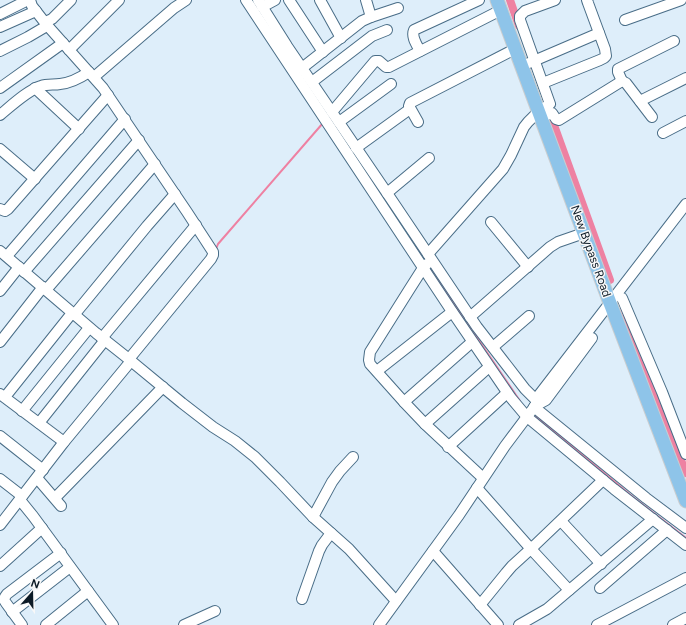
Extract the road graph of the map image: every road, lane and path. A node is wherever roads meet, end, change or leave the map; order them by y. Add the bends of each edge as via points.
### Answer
1 (29, 0) edge
2 (71, 0) edge
3 (119, 0) edge
4 (186, 0) edge
5 (246, 0) edge
6 (275, 0) edge
7 (289, 0) edge
8 (320, 0) edge
9 (366, 0) edge
10 (479, 0) edge
11 (555, 0) edge
12 (587, 0) edge
13 (681, 0) edge
14 (260, 4) edge
15 (499, 5) edge
16 (398, 8) dead end
17 (36, 11) junction
18 (0, 14) edge
19 (371, 17) junction
20 (625, 20) dead end
21 (45, 23) junction
22 (0, 27) edge
23 (387, 30) dead end
24 (599, 33) junction
25 (341, 38) junction
26 (674, 41) dead end
27 (66, 46) junction
28 (516, 48) junction
29 (0, 51) edge
30 (420, 51) junction
31 (323, 52) junction
32 (530, 63) junction
33 (302, 68) junction
34 (91, 75) junction
35 (686, 78) edge
36 (622, 81) junction
37 (312, 82) junction
38 (543, 83) junction
39 (391, 84) dead end
40 (0, 88) edge
41 (34, 88) junction
42 (108, 95) junction
43 (640, 101) junction
44 (410, 109) junction
45 (545, 111) junction
46 (332, 112) junction
47 (0, 115) edge
48 (652, 117) dead end
49 (125, 119) junction
50 (686, 121) edge
51 (338, 122) junction
52 (418, 122) dead end
53 (79, 129) junction
54 (663, 133) dead end
55 (139, 140) junction
56 (0, 148) edge
57 (356, 148) junction
58 (430, 158) dead end
59 (155, 164) junction
60 (35, 179) junction
61 (387, 193) junction
62 (175, 194) junction
63 (686, 204) edge
64 (0, 209) edge
65 (686, 216) edge
66 (491, 222) dead end
67 (196, 225) junction
68 (584, 233) junction
69 (3, 254) edge
70 (427, 262) junction
71 (528, 267) junction
72 (22, 269) junction
73 (45, 289) junction
74 (0, 291) edge
75 (615, 303) junction
76 (452, 312) junction
77 (73, 314) junction
78 (529, 316) dead end
79 (470, 317) junction
80 (89, 328) junction
81 (103, 339) junction
82 (0, 342) edge
83 (472, 342) junction
84 (493, 347) junction
85 (130, 360) junction
86 (489, 367) junction
87 (377, 371) junction
88 (163, 387) junction
89 (507, 393) junction
90 (2, 395) edge
91 (404, 402) junction
92 (535, 405) junction
93 (22, 410) junction
94 (527, 417) junction
95 (39, 423) junction
96 (425, 424) junction
97 (682, 432) edge
98 (0, 436) edge
99 (64, 442) junction
100 (448, 446) junction
101 (686, 454) edge
102 (353, 457) dead end
103 (40, 474) junction
104 (483, 478) junction
105 (0, 479) edge
106 (603, 480) junction
107 (477, 488) junction
108 (21, 498) junction
109 (54, 498) junction
110 (686, 501) edge
111 (62, 506) dead end
112 (313, 518) junction
113 (653, 519) junction
114 (561, 521) junction
115 (0, 524) edge
116 (42, 528) junction
117 (686, 528) edge
118 (667, 530) junction
119 (331, 533) junction
120 (686, 545) edge
121 (531, 549) junction
122 (433, 551) junction
123 (61, 554) junction
124 (601, 564) junction
125 (0, 566) edge
126 (70, 567) junction
127 (686, 578) edge
128 (600, 588) dead end
129 (569, 590) junction
130 (88, 592) junction
131 (302, 599) dead end
132 (396, 601) junction
133 (480, 605) junction
134 (6, 607) edge
135 (214, 611) dead end
136 (686, 618) edge
137 (22, 625) edge
138 (46, 625) edge
139 (113, 625) edge
140 (184, 625) edge
141 (379, 625) edge
142 (498, 625) edge
143 (519, 625) edge
144 (596, 625) edge
145 (673, 625) edge

1 - 17 street
1 - 18 street
2 - 21 street
3 - 27 street
4 - 34 street
5 - 70 street
6 - 14 street
7 - 31 street
8 - 25 street
9 - 19 street
10 - 30 street via 414,30 413,36
11 - 32 street via 524,11 520,16
12 - 24 street
13 - 20 street
14 - 33 street
15 - 28 main road, New Bypass Road
15 - 30 street
16 - 19 street
17 - 21 street
17 - 22 street
19 - 25 street
21 - 27 street
21 - 29 street via 45,27
23 - 37 street via 372,36
24 - 32 street
24 - 38 street via 606,53 604,58
25 - 31 street
26 - 36 street via 618,69
27 - 34 street
27 - 40 street
28 - 32 main road, New Bypass Road
28 - 44 street via 410,103
30 - 46 street via 389,67 375,61
31 - 33 street
32 - 38 street
32 - 45 main road, New Bypass Road
33 - 37 street
34 - 41 street via 61,84 45,84
34 - 42 street
35 - 43 street
36 - 43 street
36 - 45 street via 559,120
37 - 46 street
38 - 45 street via 550,103
39 - 51 street
41 - 47 street
41 - 53 street
42 - 49 street
42 - 53 street
43 - 48 street
44 - 52 street
44 - 57 street
45 - 68 main road, New Bypass Road
45 - 70 street via 531,118 502,169
46 - 51 street
49 - 55 street
49 - 69 street
50 - 54 street
51 - 57 street
53 - 60 street
55 - 59 street
55 - 72 street
56 - 60 street
57 - 61 street
58 - 61 street
59 - 62 street
59 - 73 street
60 - 64 street via 8,209
61 - 70 street
62 - 67 street
62 - 77 street
63 - 75 street
65 - 75 street
66 - 71 street
67 - 81 street
67 - 85 street via 213,257
68 - 71 street via 558,242
68 - 75 main road, New Bypass Road
69 - 72 street
70 - 76 street
70 - 79 street
70 - 87 street via 370,352 370,364
71 - 79 street
72 - 73 street
72 - 74 street
73 - 77 street
73 - 82 street
75 - 92 street via 559,368 539,395
75 - 97 street
75 - 110 main road, New Bypass Road
76 - 83 street
76 - 87 street
77 - 80 street
77 - 90 street
78 - 84 street
79 - 84 street
80 - 81 street
80 - 93 street
81 - 85 street
81 - 95 street
83 - 86 street
83 - 91 street
84 - 92 street
85 - 88 street
85 - 99 street
86 - 89 street
86 - 96 street
87 - 91 street
88 - 109 street
88 - 112 street via 255,457
89 - 94 street
89 - 100 street
90 - 93 street
91 - 96 street
92 - 94 street
92 - 117 street
93 - 95 street
94 - 104 street
94 - 106 street
95 - 99 street
96 - 100 street
97 - 101 street
98 - 103 street
99 - 103 street
100 - 104 street
102 - 112 street via 332,482
103 - 108 street
103 - 109 street
104 - 107 street
105 - 108 street
106 - 113 street
106 - 114 street
107 - 121 street
107 - 122 street
108 - 115 street
108 - 116 street
109 - 111 street
112 - 119 street
113 - 118 street
113 - 124 street
114 - 121 street
114 - 124 street
116 - 123 street
116 - 125 street
118 - 120 street
118 - 128 street
119 - 131 street via 322,545
119 - 132 street
121 - 129 street
121 - 133 street via 506,573
122 - 132 street
122 - 133 street
123 - 126 street
123 - 134 street via 7,594 4,598
124 - 129 street
126 - 130 street
126 - 134 street
127 - 144 street
129 - 143 street via 547,609
130 - 138 street
130 - 139 street
132 - 141 street
133 - 142 street
134 - 137 street
135 - 140 street
136 - 145 street

